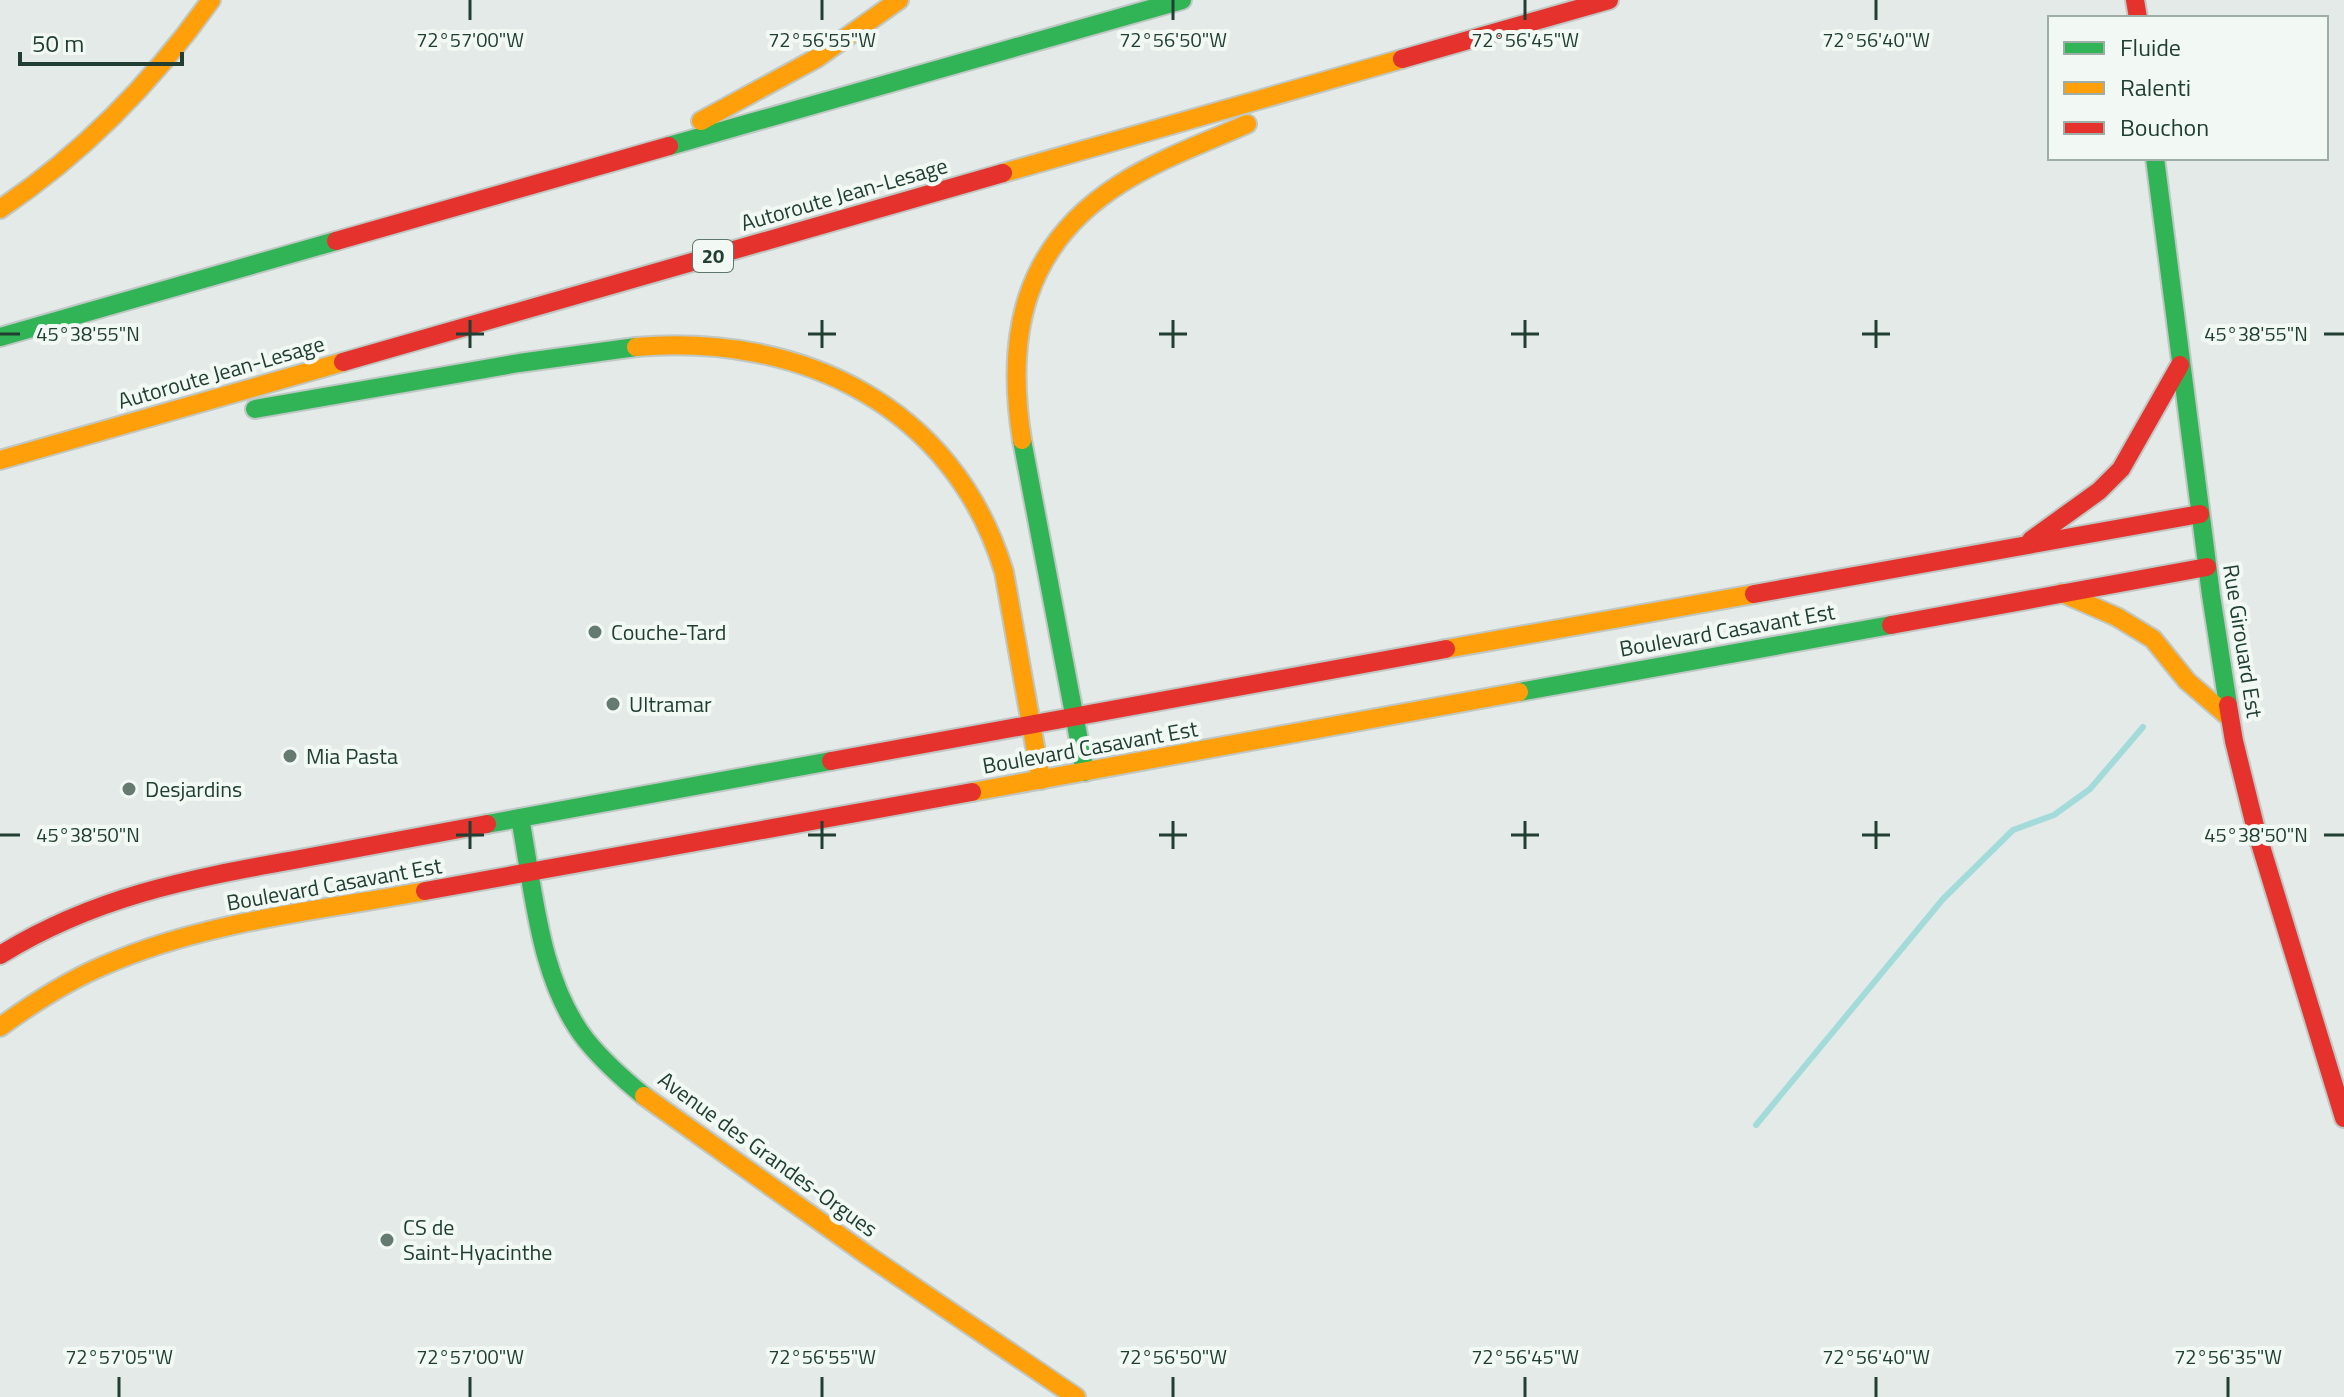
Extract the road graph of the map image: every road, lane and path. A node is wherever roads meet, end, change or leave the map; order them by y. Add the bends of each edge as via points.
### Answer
1 (211, 0) edge
2 (899, 0) edge
3 (1182, 0) edge
4 (1609, 0) edge
5 (1368, 70) junction
6 (635, 156) junction
7 (2155, 160) edge
8 (0, 209) edge
9 (0, 337) edge
10 (2180, 365) junction
11 (58, 443) junction
12 (0, 460) edge
13 (2200, 514) junction
14 (2026, 544) junction
15 (2207, 567) junction
16 (2062, 593) junction
17 (1074, 716) junction
18 (2230, 718) junction
19 (1031, 725) junction
20 (1085, 772) junction
21 (1041, 780) junction
22 (520, 818) junction
23 (531, 873) junction
24 (0, 955) edge
25 (0, 1027) edge
26 (2344, 1118) edge
27 (1076, 1397) edge

1 - 8 main road via 115,119 63,166
2 - 6 main road via 817,58
3 - 6 main road
4 - 5 main road, Autoroute Jean-Lesage / 20
5 - 11 main road, Autoroute Jean-Lesage / 20
5 - 17 main road via 1116,186 1067,228 1030,286 1017,338 1016,394
6 - 9 main road
7 - 10 main road, Rue Girouard Est
10 - 13 main road, Rue Girouard Est
10 - 14 main road via 2116,475
11 - 12 main road, Autoroute Jean-Lesage / 20
11 - 19 main road via 654,344 767,352 852,383 898,414 940,453 975,501 1001,562
13 - 14 main road, Boulevard Casavant Est
13 - 15 main road, Rue Girouard Est
14 - 17 main road, Boulevard Casavant Est
15 - 16 main road, Boulevard Casavant Est
15 - 18 main road, Rue Girouard Est
16 - 18 main road via 2144,632 2187,681
16 - 20 main road, Boulevard Casavant Est
17 - 19 main road, Boulevard Casavant Est
17 - 20 main road
18 - 26 main road, Rue Girouard Est via 2256,830
19 - 21 main road
19 - 22 main road, Boulevard Casavant Est
20 - 21 main road, Boulevard Casavant Est
21 - 23 main road, Boulevard Casavant Est
22 - 23 main road, Avenue des Grandes-Orgues
22 - 24 main road, Boulevard Casavant Est via 141,890 60,920
23 - 25 main road, Boulevard Casavant Est via 172,939 62,983
23 - 27 main road, Avenue des Grandes-Orgues via 558,990 584,1038 608,1063 669,1114 868,1257

